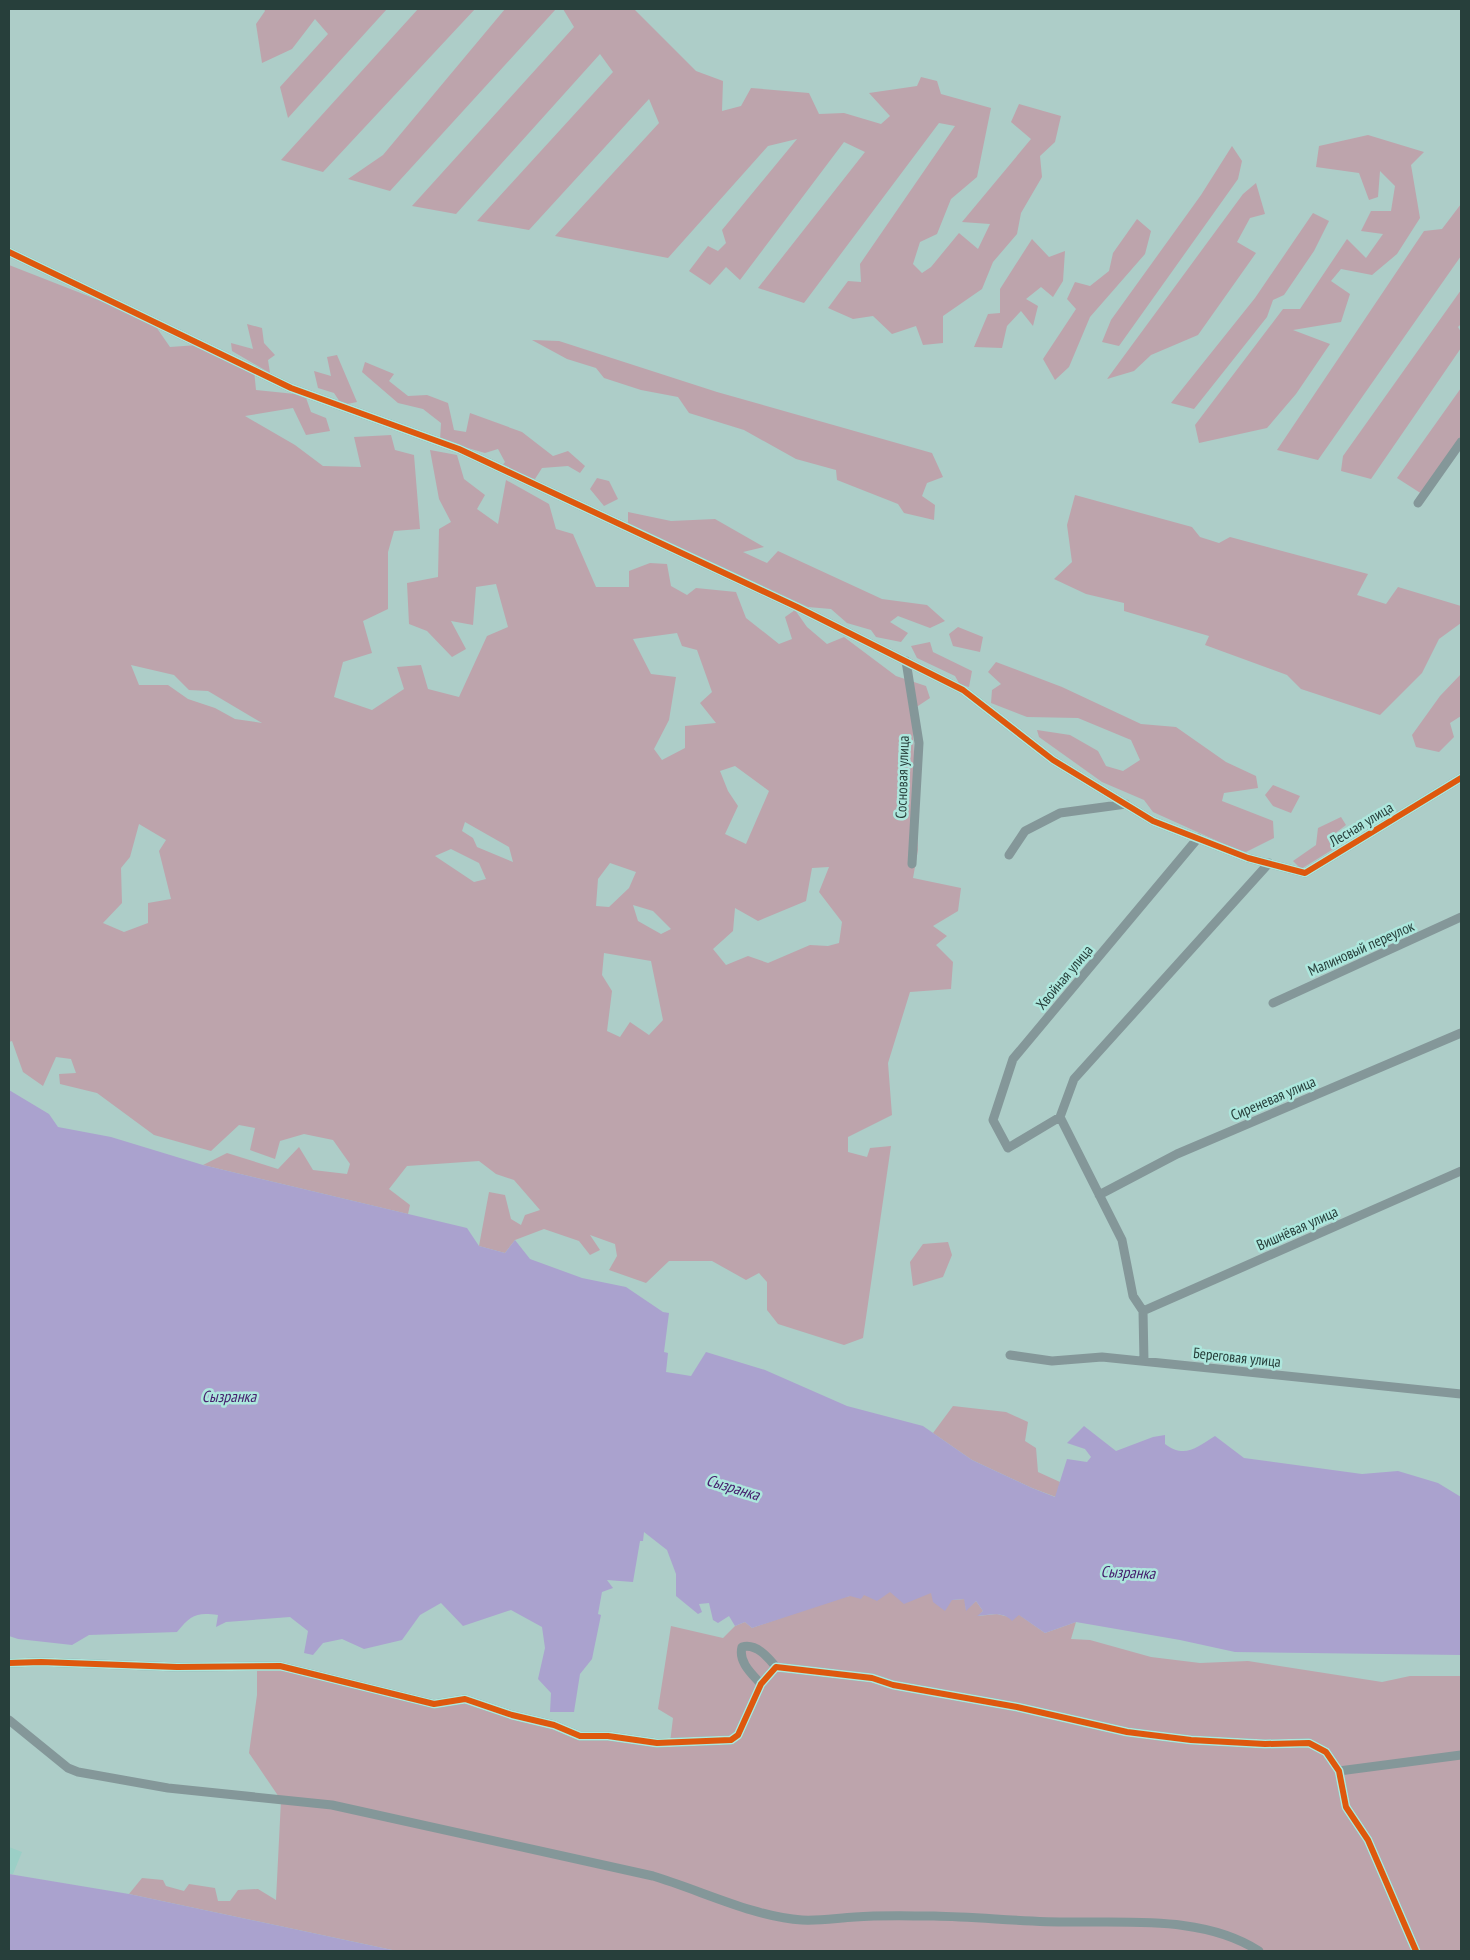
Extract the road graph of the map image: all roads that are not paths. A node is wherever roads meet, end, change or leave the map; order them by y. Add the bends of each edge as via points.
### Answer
1 (9, 252) edge
2 (1461, 442) edge
3 (1418, 503) dead end
4 (906, 661) junction
5 (1461, 778) edge
6 (1126, 804) junction
7 (1198, 838) junction
8 (1009, 855) dead end
9 (912, 864) dead end
10 (1269, 864) junction
11 (1461, 918) edge
12 (1273, 1003) dead end
13 (1461, 1034) edge
14 (1060, 1117) junction
15 (1461, 1170) edge
16 (1099, 1195) junction
17 (1143, 1311) junction
18 (1010, 1355) dead end
19 (1144, 1361) junction
20 (1461, 1394) edge
21 (9, 1664) edge
22 (776, 1667) junction
23 (761, 1684) junction
24 (9, 1720) edge
25 (1461, 1755) edge
26 (1339, 1771) junction
27 (1259, 1951) edge
28 (1416, 1951) edge

1 - 4 street, Лесная улица via 291,388 458,449
2 - 3 street
4 - 6 street, Лесная улица via 963,690 1052,760
4 - 9 street, Сосновая улица via 919,743
5 - 10 street, Лесная улица via 1305,873
6 - 7 street, Лесная улица via 1153,821
6 - 8 street via 1060,813 1025,831
7 - 10 street, Лесная улица
7 - 14 street, Хвойная улица via 1013,1059 993,1120 1008,1148
10 - 14 street via 1074,1079
11 - 12 street, Малиновый переулок
13 - 16 street, Сиреневая улица via 1177,1154
14 - 16 street
15 - 17 street, Вишнёвая улица
16 - 17 street via 1122,1240 1133,1296
17 - 19 street
18 - 19 street, Береговая улица via 1052,1361 1102,1357
19 - 20 street, Береговая улица
21 - 23 street via 280,1666 434,1704 465,1699 554,1725 580,1736 608,1736 657,1743 731,1740 738,1735
22 - 23 street
22 - 23 street via 756,1648 742,1647 744,1664
22 - 26 street via 872,1678 1127,1732 1191,1740 1309,1743 1326,1752
24 - 27 street via 68,1768 78,1772 168,1788 332,1805 654,1876 783,1918 935,1916 1177,1926 1222,1934
25 - 26 street
26 - 28 street via 1346,1807 1368,1840

